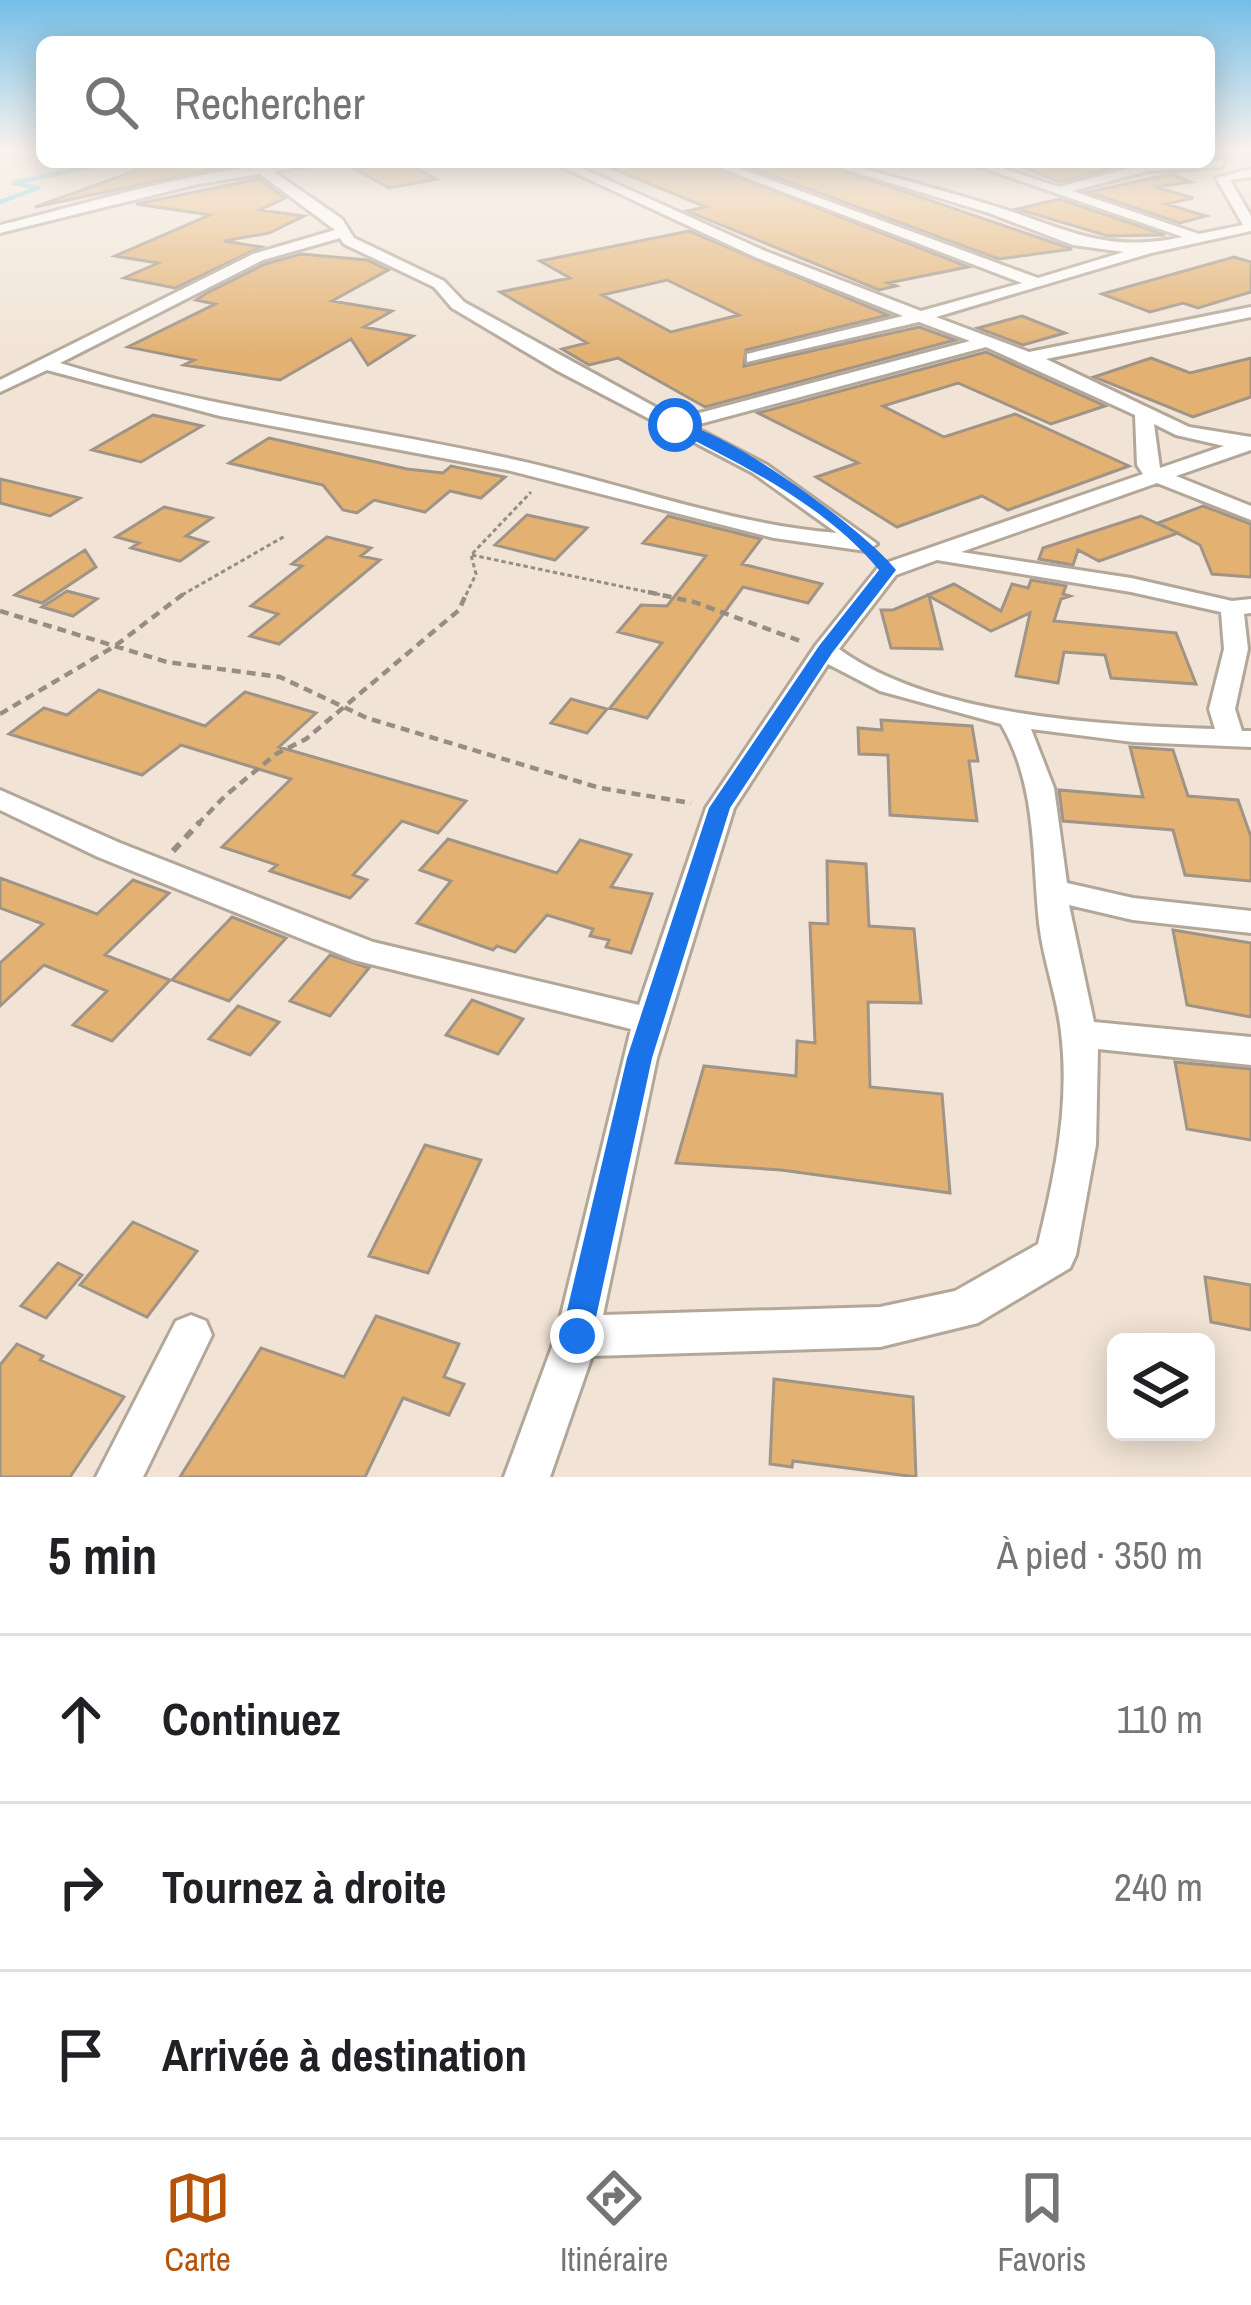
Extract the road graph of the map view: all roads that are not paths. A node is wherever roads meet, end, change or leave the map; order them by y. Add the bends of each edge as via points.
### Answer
1 (48, 218) edge
2 (326, 218) edge
3 (688, 218) edge
4 (859, 218) edge
5 (1015, 218) edge
6 (1140, 218) edge
7 (1151, 222) junction
8 (1251, 227) edge
9 (0, 230) edge
10 (345, 232) junction
11 (1197, 237) junction
12 (1148, 249) junction
13 (988, 267) junction
14 (1036, 284) junction
15 (974, 303) junction
16 (1251, 312) edge
17 (911, 314) junction
18 (989, 342) junction
19 (1031, 357) junction
20 (753, 358) dead end
21 (51, 366) junction
22 (0, 387) edge
23 (1144, 412) junction
24 (675, 425) junction
25 (1248, 444) edge
26 (1154, 474) junction
27 (1251, 514) edge
28 (864, 542) junction
29 (941, 555) junction
30 (888, 570) junction
31 (1241, 607) edge
32 (825, 650) junction
33 (1011, 719) junction
34 (1241, 738) edge
35 (0, 800) edge
36 (1053, 891) junction
37 (1251, 922) edge
38 (653, 1021) junction
39 (1079, 1034) junction
40 (1251, 1051) edge
41 (191, 1336) dead end
42 (577, 1336) junction
43 (118, 1477) edge
44 (527, 1477) edge

1 - 9 street
2 - 10 street
3 - 17 street
4 - 13 street
5 - 12 street via 1078,242
6 - 7 street
7 - 11 street
7 - 12 street via 1156,241
8 - 11 street
10 - 21 street via 258,257
10 - 24 street via 562,366
11 - 12 street
12 - 14 street
13 - 14 street
13 - 15 street via 994,279
14 - 15 street
15 - 17 street
16 - 19 street
17 - 18 street
17 - 20 street
18 - 19 street
18 - 24 street
19 - 23 street
21 - 22 street
21 - 28 street via 754,525
23 - 25 street via 1183,431
23 - 26 street
24 - 28 street via 760,469
25 - 26 street
26 - 27 street
26 - 29 street
28 - 30 street
29 - 30 street
29 - 31 street
30 - 32 street
31 - 34 street via 1222,709
32 - 33 street via 842,665 910,691
32 - 38 street via 720,808
33 - 34 street
33 - 36 street via 1029,744 1039,782
35 - 38 street via 366,952
36 - 37 street
36 - 39 street
38 - 42 street
39 - 40 street
39 - 42 street via 1076,1169 1056,1255 1000,1292 880,1327
41 - 43 street
42 - 44 street

